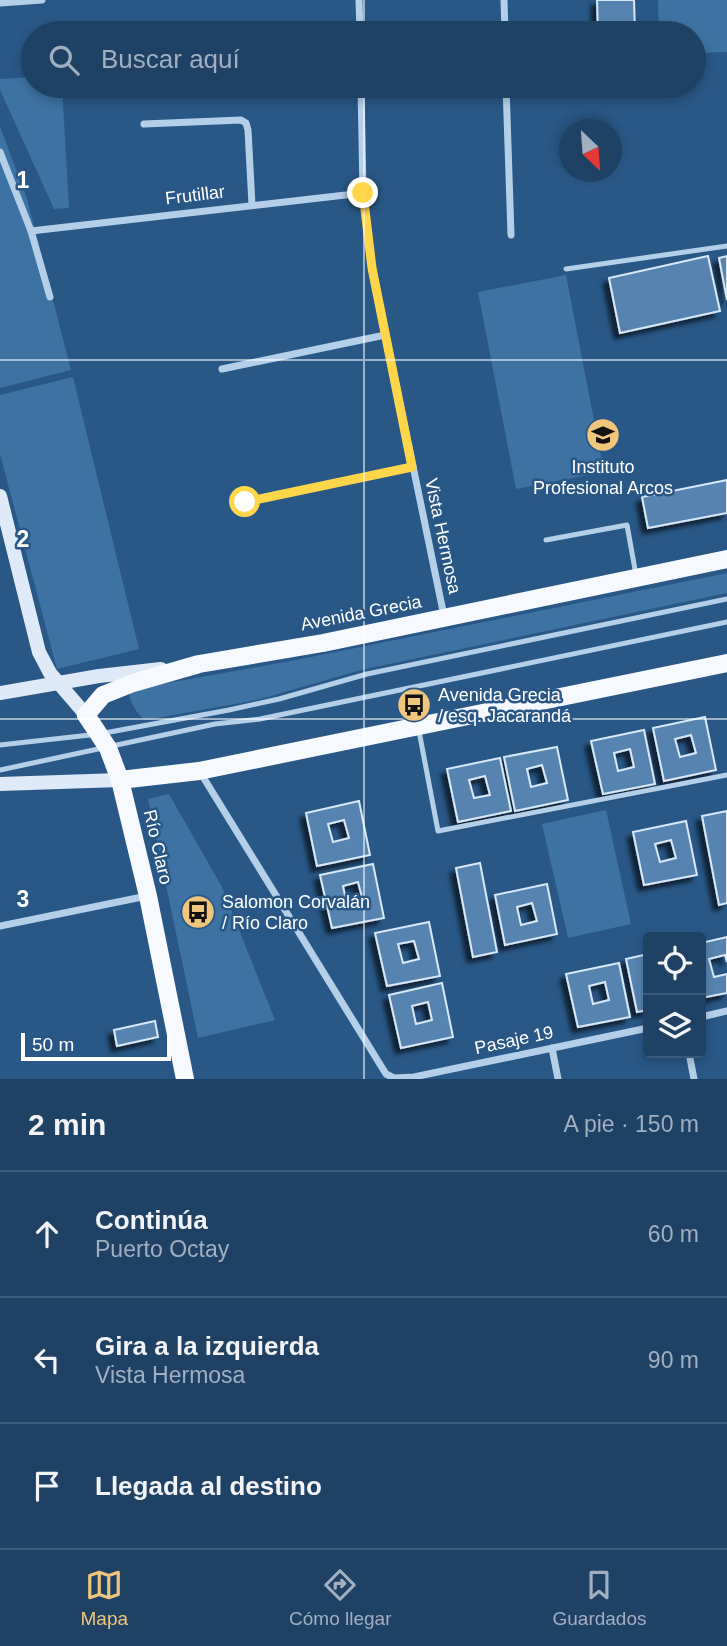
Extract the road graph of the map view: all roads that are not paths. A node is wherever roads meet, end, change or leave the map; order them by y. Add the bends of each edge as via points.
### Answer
1 (42, 0) edge
2 (359, 0) edge
3 (503, 0) edge
4 (0, 3) edge
5 (360, 21) edge
6 (504, 21) edge
7 (361, 98) edge
8 (506, 98) edge
9 (144, 124) dead end
10 (0, 152) edge
11 (363, 193) junction
12 (252, 205) junction
13 (32, 231) junction
14 (511, 235) dead end
15 (727, 246) edge
16 (566, 270) dead end
17 (50, 297) dead end
18 (385, 335) junction
19 (222, 369) dead end
20 (412, 467) junction
21 (0, 496) edge
22 (245, 502) dead end
23 (546, 540) dead end
24 (727, 559) edge
25 (637, 578) junction
26 (727, 598) edge
27 (444, 619) junction
28 (727, 622) edge
29 (727, 663) edge
30 (199, 664) junction
31 (58, 683) junction
32 (0, 693) edge
33 (86, 715) junction
34 (418, 726) junction
35 (104, 741) junction
36 (0, 745) edge
37 (0, 770) edge
38 (199, 771) junction
39 (727, 775) edge
40 (120, 780) junction
41 (0, 784) edge
42 (148, 896) junction
43 (0, 926) edge
44 (727, 1012) edge
45 (706, 1016) edge
46 (643, 1029) edge
47 (552, 1048) junction
48 (690, 1058) edge
49 (414, 1078) edge
50 (185, 1079) edge
51 (558, 1079) edge
52 (694, 1079) edge

1 - 4 street
2 - 5 street
3 - 6 street
7 - 11 street, Vista Hermosa
8 - 14 street
9 - 12 street via 246,123
10 - 13 street
11 - 12 street, Frutillar
11 - 18 street, Vista Hermosa
12 - 13 street, Frutillar
13 - 17 street
15 - 16 lane
18 - 19 street
18 - 20 street, Vista Hermosa
20 - 22 street
20 - 27 street, Vista Hermosa
21 - 31 main road, Río Claro via 39,652
23 - 25 lane via 627,525
24 - 25 main road, Avenida Grecia
25 - 27 main road, Avenida Grecia
26 - 35 lane via 367,674
27 - 30 main road, Avenida Grecia
28 - 35 lane via 274,716
29 - 34 main road
30 - 31 main road, Avenida Grecia
30 - 33 main road via 103,695
31 - 32 main road, Avenida Grecia
31 - 33 main road, Río Claro
33 - 35 main road, Río Claro
34 - 38 main road
34 - 39 lane via 438,831
35 - 36 lane
35 - 37 lane
35 - 40 main road, Río Claro
38 - 40 main road
38 - 49 street, Pasaje 19 via 386,1074
40 - 41 main road
40 - 42 main road, Río Claro
42 - 43 street
42 - 50 main road, Río Claro
44 - 45 street
46 - 47 street, Pasaje 19
47 - 49 street, Pasaje 19
47 - 51 street
48 - 52 street

